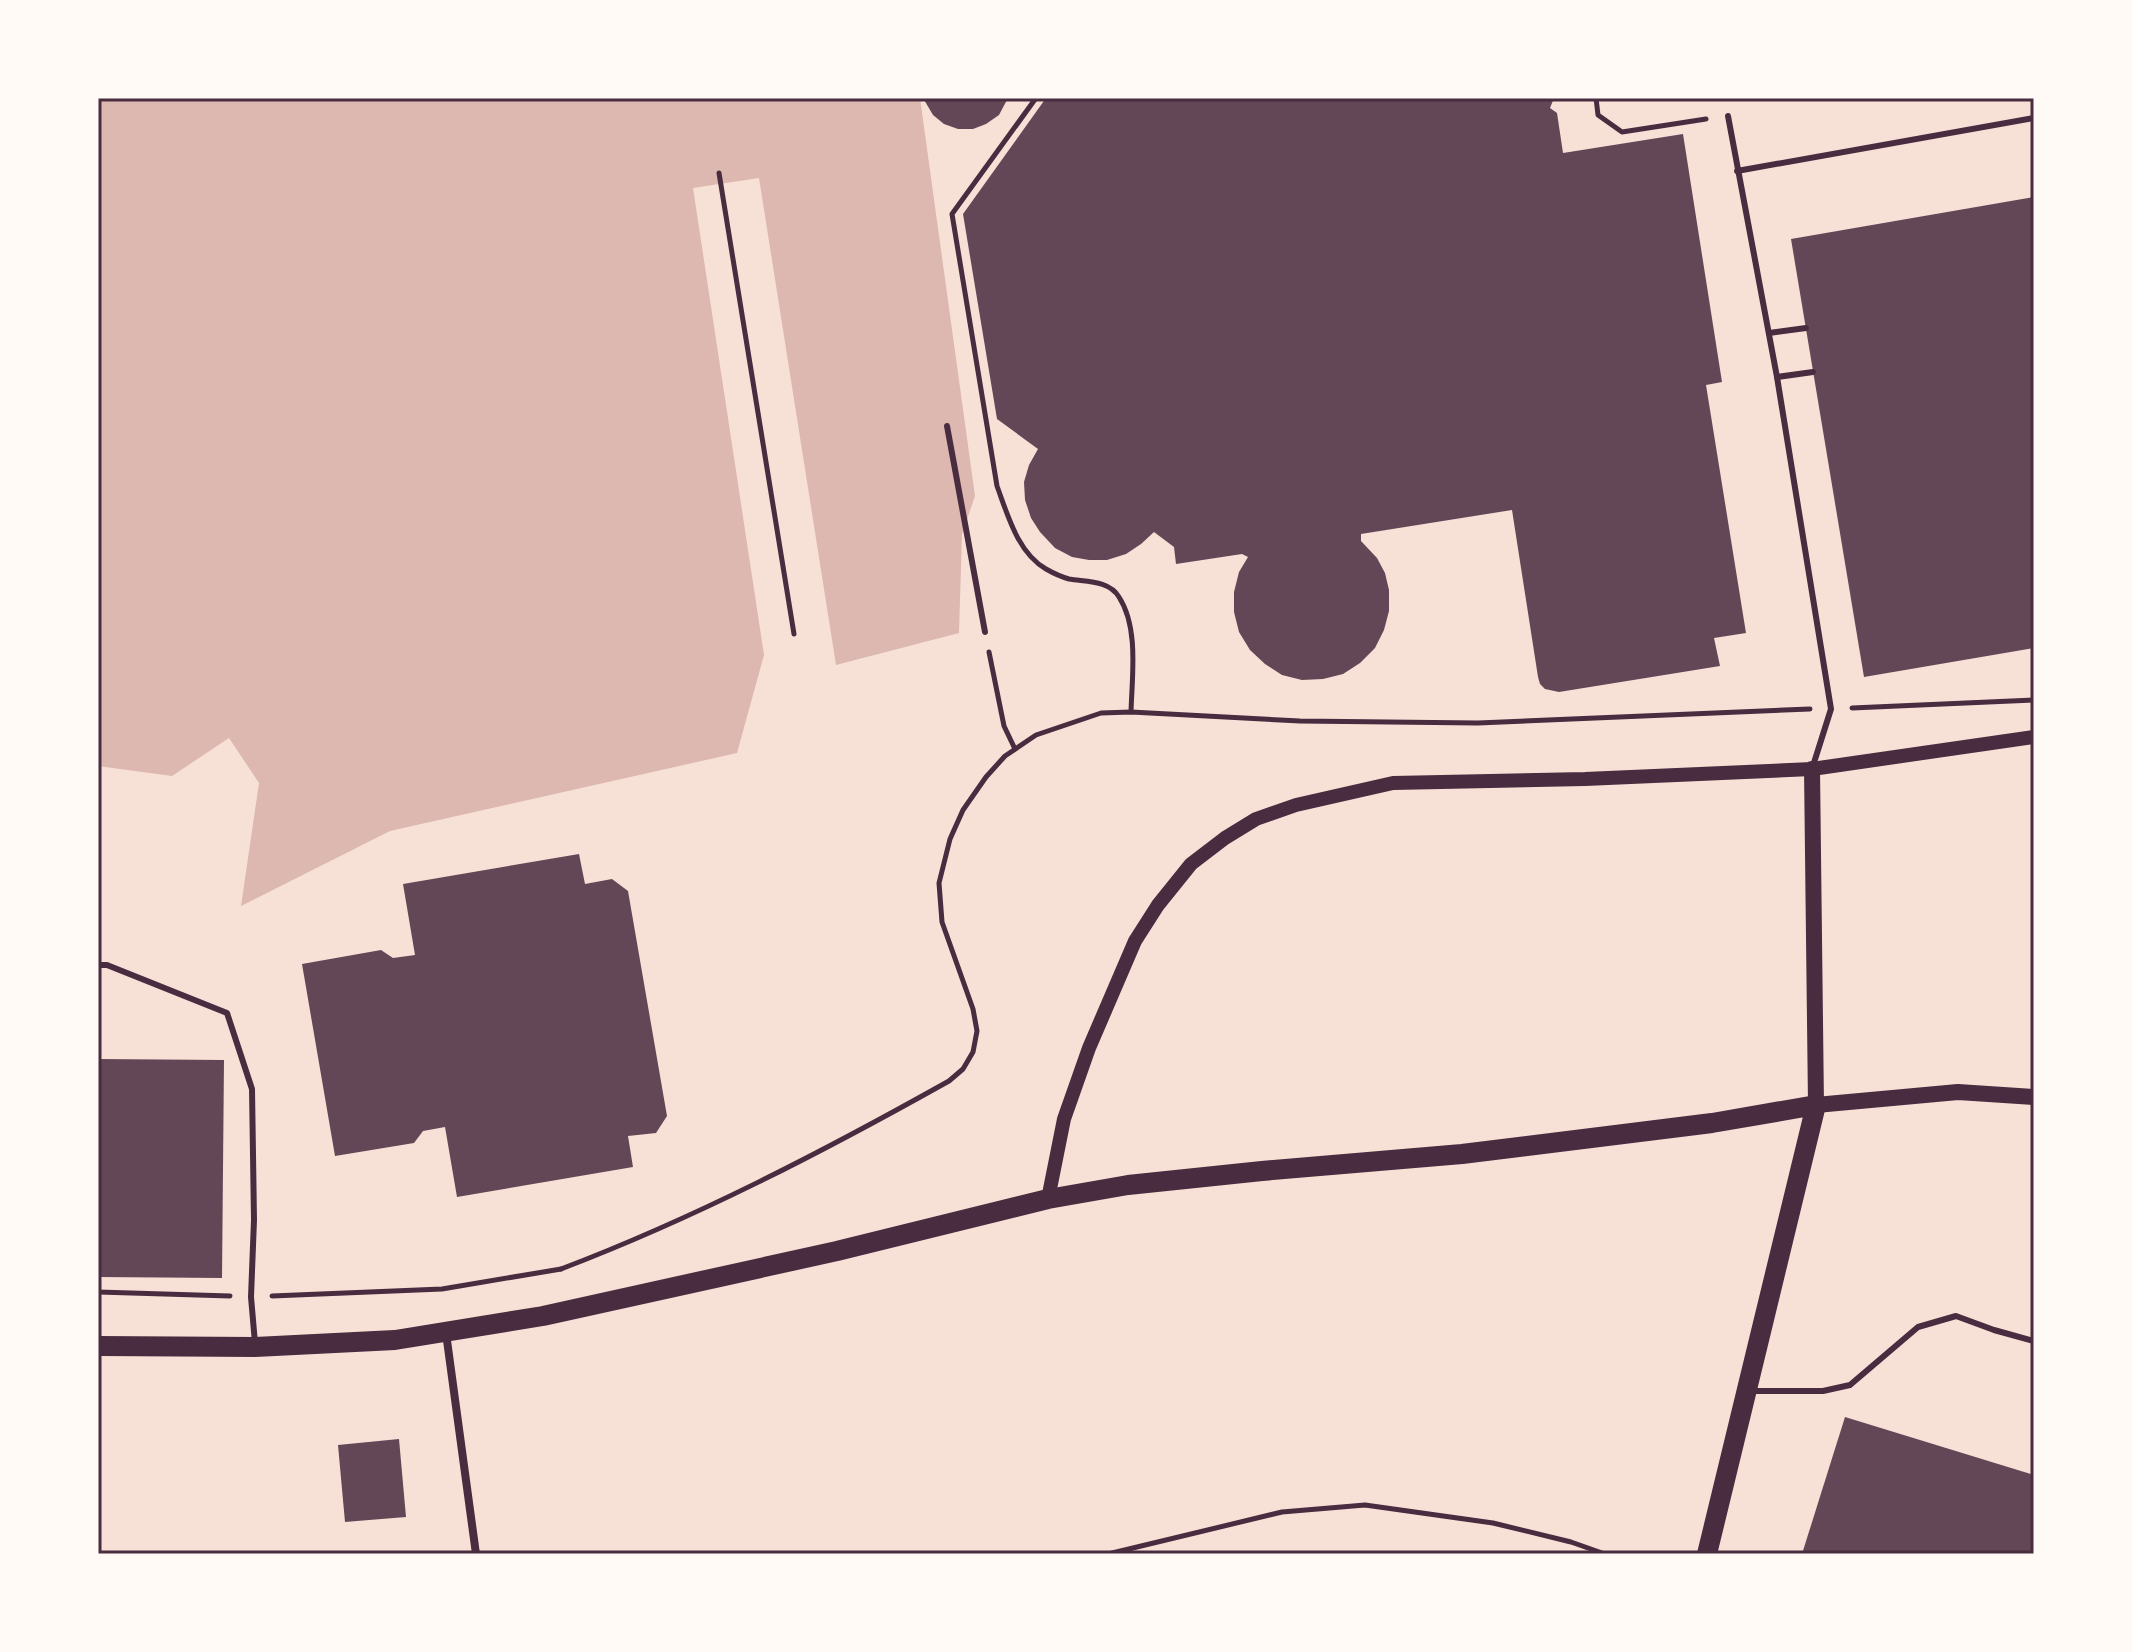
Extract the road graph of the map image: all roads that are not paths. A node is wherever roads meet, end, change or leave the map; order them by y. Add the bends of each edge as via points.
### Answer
1 (1728, 116) road end
2 (2034, 118) edge
3 (1737, 171) junction
4 (1806, 328) dead end
5 (1769, 333) junction
6 (1813, 372) dead end
7 (1777, 377) junction
8 (947, 426) dead end
9 (985, 632) road end
10 (2034, 737) edge
11 (1812, 769) junction
12 (98, 965) edge
13 (2034, 1097) edge
14 (1816, 1105) junction
15 (1048, 1199) junction
16 (446, 1332) junction
17 (2034, 1341) edge
18 (98, 1346) edge
19 (255, 1347) junction
20 (1746, 1391) junction
21 (476, 1554) edge
22 (1707, 1554) edge

1 - 3 lane
2 - 3 lane
3 - 5 lane
4 - 5 lane
5 - 7 lane
6 - 7 lane
7 - 11 lane via 1831,709
8 - 9 lane
10 - 11 street
11 - 14 main road
11 - 15 street via 1393,783 1256,819 1191,864 1135,941 1064,1119
12 - 19 lane via 227,1013 252,1089
13 - 14 main road via 1958,1092
14 - 15 main road via 1462,1154 1128,1185
14 - 20 main road
15 - 16 main road via 543,1316
16 - 19 main road
16 - 21 street
17 - 20 lane via 1956,1316 1918,1327 1850,1385 1823,1391
18 - 19 main road
20 - 22 main road

